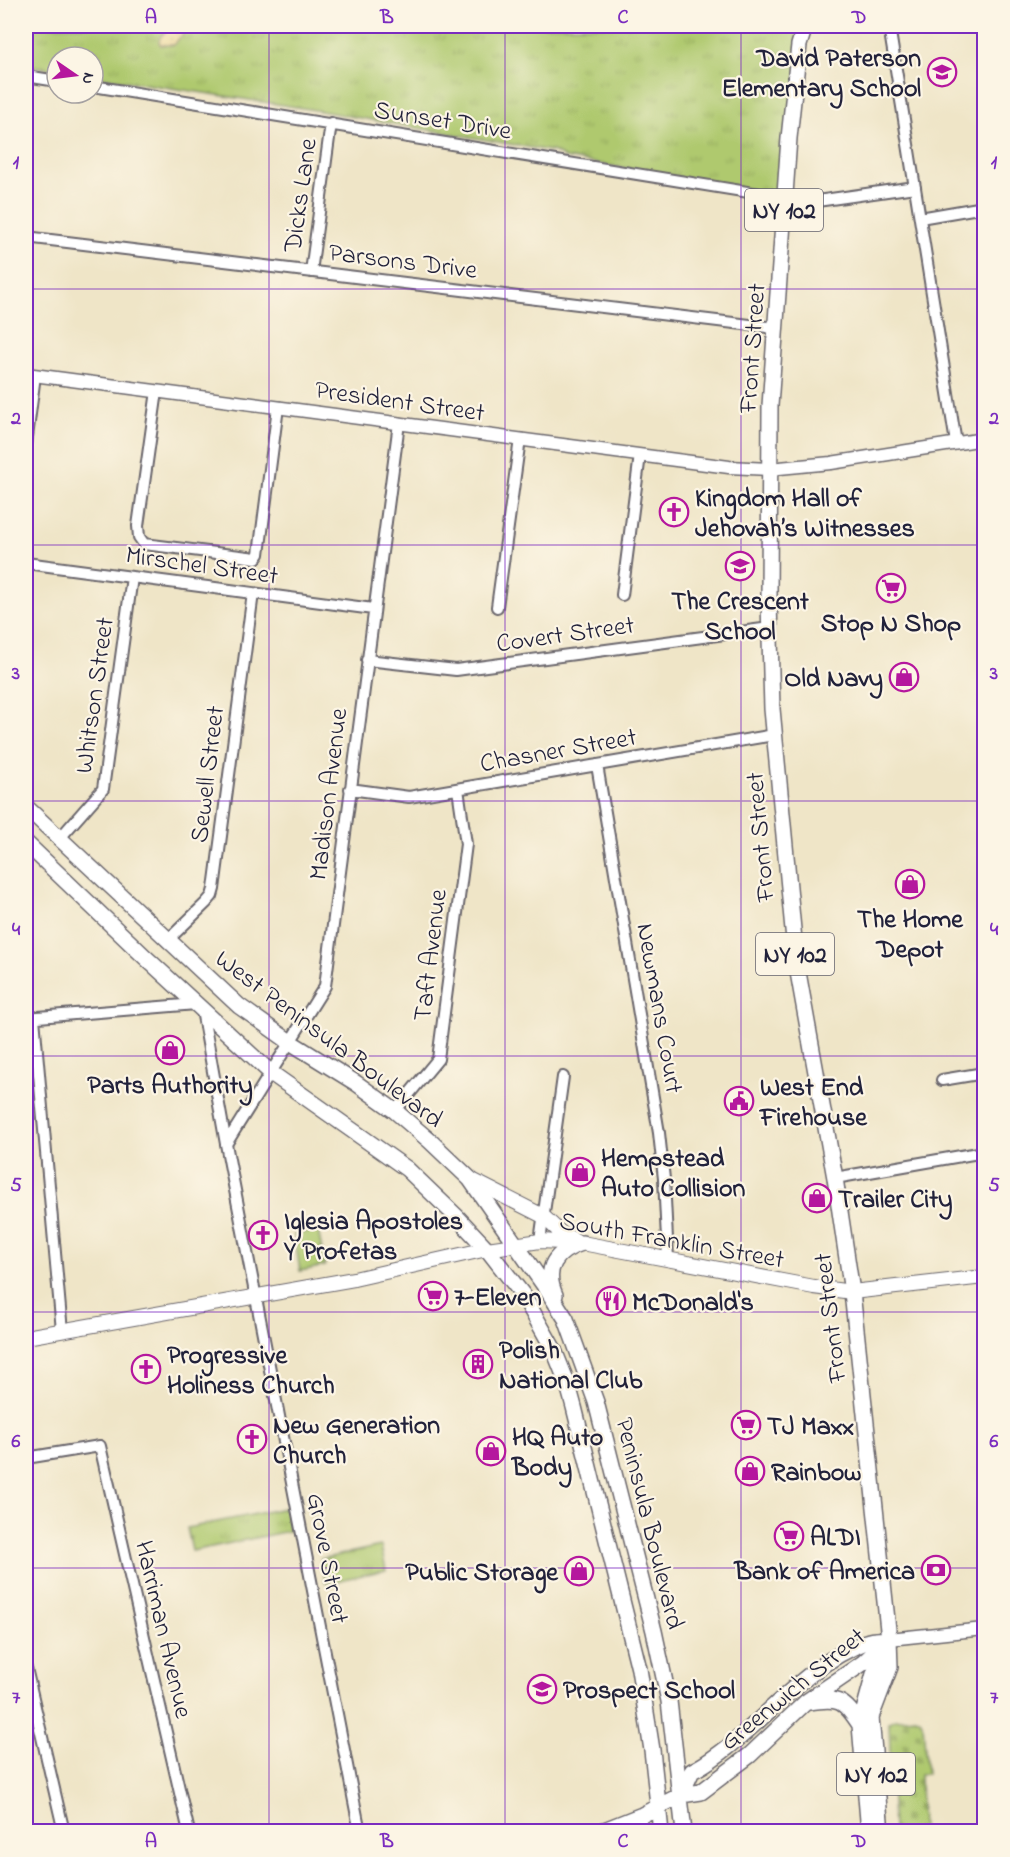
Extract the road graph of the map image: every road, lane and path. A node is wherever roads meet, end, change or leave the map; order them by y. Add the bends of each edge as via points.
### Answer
1 (805, 26) edge
2 (889, 26) edge
3 (26, 76) edge
4 (45, 79) edge
5 (105, 88) edge
6 (331, 123) junction
7 (915, 187) junction
8 (785, 198) junction
9 (984, 207) edge
10 (920, 218) junction
11 (26, 237) edge
12 (311, 272) junction
13 (775, 328) junction
14 (30, 374) edge
15 (157, 391) junction
16 (278, 407) junction
17 (399, 423) junction
18 (520, 439) junction
19 (984, 439) edge
20 (956, 443) junction
21 (26, 445) edge
22 (640, 454) junction
23 (769, 469) junction
24 (26, 563) edge
25 (132, 578) junction
26 (253, 593) junction
27 (622, 595) dead end
28 (497, 607) dead end
29 (373, 609) junction
30 (770, 628) junction
31 (367, 660) junction
32 (774, 735) junction
33 (597, 765) junction
34 (350, 789) junction
35 (458, 789) junction
36 (26, 807) edge
37 (60, 838) junction
38 (26, 843) edge
39 (167, 941) junction
40 (199, 1007) junction
41 (30, 1018) edge
42 (290, 1042) junction
43 (271, 1073) junction
44 (984, 1073) edge
45 (563, 1077) dead end
46 (942, 1080) dead end
47 (395, 1111) junction
48 (226, 1144) junction
49 (984, 1152) edge
50 (835, 1178) junction
51 (470, 1179) junction
52 (543, 1216) junction
53 (540, 1241) junction
54 (582, 1243) junction
55 (516, 1244) junction
56 (488, 1249) junction
57 (668, 1259) junction
58 (984, 1277) edge
59 (852, 1292) junction
60 (256, 1296) junction
61 (566, 1319) junction
62 (62, 1331) junction
63 (26, 1337) edge
64 (26, 1458) edge
65 (984, 1629) edge
66 (889, 1639) junction
67 (26, 1668) edge
68 (806, 1702) junction
69 (860, 1725) junction
70 (681, 1795) junction
71 (659, 1807) junction
72 (604, 1830) edge
73 (64, 1832) edge
74 (189, 1832) edge
75 (360, 1832) edge
76 (626, 1832) edge
77 (661, 1832) edge
78 (684, 1832) edge
79 (869, 1832) edge
80 (881, 1832) edge

1 - 8 main road, Front Street / NY 102 via 798,57
2 - 7 street
3 - 4 street
5 - 6 street, Sunset Drive
6 - 8 street, Sunset Drive
6 - 12 street, Dicks Lane
7 - 8 street, Sunset Drive via 803,203
7 - 10 street
8 - 13 main road, Front Street / NY 102
9 - 10 street
10 - 20 street
11 - 12 street, Parsons Drive
12 - 13 street, Parsons Drive
13 - 23 main road, Front Street / NY 102
14 - 15 street, President Street
14 - 21 street
15 - 16 street, President Street
15 - 16 street via 138,526 144,544 256,558 261,546
16 - 17 street, President Street
17 - 18 street, President Street
17 - 29 street, Madison Avenue
18 - 22 street, President Street
18 - 28 street
19 - 20 street, President Street
20 - 23 street, President Street
22 - 23 street, President Street
22 - 27 street
23 - 30 main road, Front Street / NY 102
24 - 25 street, Mirschel Street
25 - 26 street, Mirschel Street
25 - 37 street, Whitson Street via 104,789
26 - 29 street, Mirschel Street
26 - 39 street, Sewell Street via 214,889 212,897
29 - 31 street, Madison Avenue
30 - 31 street, Covert Street via 456,670
30 - 32 main road, Front Street / NY 102
31 - 34 street, Madison Avenue
32 - 33 street, Chasner Street
32 - 50 main road, Front Street / NY 102 via 796,961
33 - 35 street, Chasner Street
33 - 57 street, Newmans Court via 659,1133
34 - 35 street, Chasner Street via 409,797
34 - 42 street, Madison Avenue via 326,986
35 - 47 street, Taft Avenue via 466,844 438,1059
36 - 37 main road, West Peninsula Boulevard
37 - 39 main road, West Peninsula Boulevard
38 - 40 main road, West Peninsula Boulevard
39 - 42 main road, West Peninsula Boulevard via 239,1006
40 - 41 street
40 - 43 main road, West Peninsula Boulevard
40 - 48 street, Grove Street
41 - 62 street
42 - 43 street, Madison Avenue
42 - 47 main road, West Peninsula Boulevard
43 - 48 street, Madison Avenue
43 - 56 main road, West Peninsula Boulevard via 406,1169
44 - 46 street
45 - 52 street
47 - 51 main road, West Peninsula Boulevard
48 - 60 street, Grove Street
49 - 50 street
50 - 59 main road, Front Street / NY 102
51 - 52 main road
51 - 55 main road, West Peninsula Boulevard
52 - 53 street
52 - 54 main road via 561,1234
53 - 54 main road, South Franklin Street
53 - 55 main road, South Franklin Street
54 - 57 main road, South Franklin Street
54 - 61 main road via 558,1256 552,1267 550,1285
55 - 56 main road, South Franklin Street
55 - 61 main road, Peninsula Boulevard
56 - 60 main road, South Franklin Street
56 - 71 main road, Peninsula Boulevard via 542,1327 568,1385 639,1669
57 - 59 main road, South Franklin Street
58 - 59 main road, South Franklin Street
59 - 66 main road, Front Street / NY 102
60 - 62 main road, South Franklin Street
60 - 75 street, Grove Street
61 - 70 main road, Peninsula Boulevard via 596,1402 654,1631 669,1701
62 - 63 main road, South Franklin Street
64 - 74 street, Harriman Avenue via 100,1446
65 - 66 street
66 - 68 main road, Greenwich Street via 863,1663
66 - 69 main road, Front Street / NY 102 via 874,1674
66 - 70 main road, Greenwich Street via 868,1641 799,1683 744,1734 692,1771
66 - 80 main road, Front Street / NY 102 via 891,1667 871,1717
67 - 73 street
68 - 69 main road via 841,1702
68 - 70 main road, Greenwich Street via 750,1755 701,1792
69 - 79 main road, Front Street / NY 102
70 - 71 main road, Greenwich Street
70 - 78 main road, Peninsula Boulevard
71 - 72 main road, Greenwich Street
71 - 77 main road, Peninsula Boulevard
72 - 76 main road

